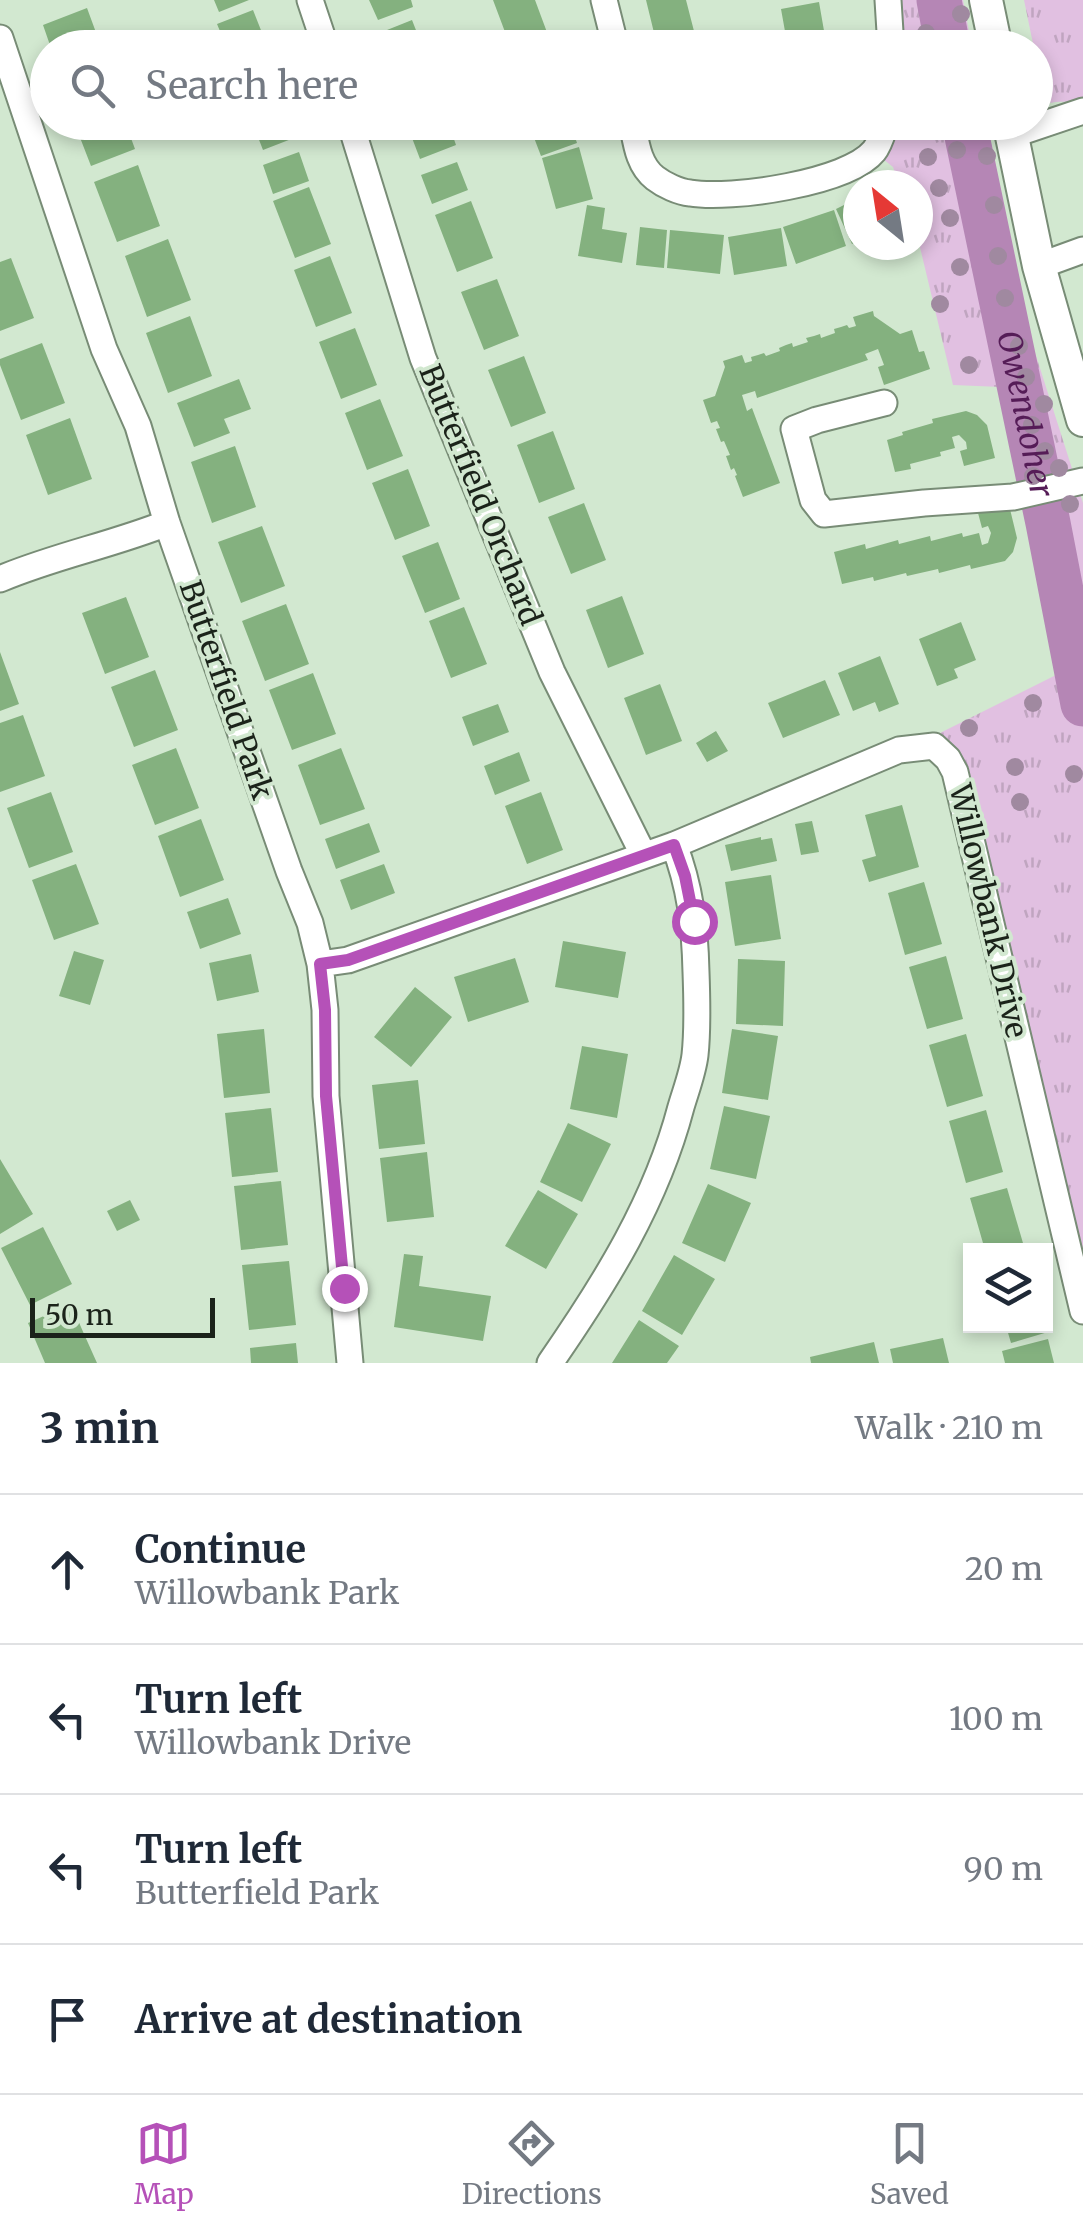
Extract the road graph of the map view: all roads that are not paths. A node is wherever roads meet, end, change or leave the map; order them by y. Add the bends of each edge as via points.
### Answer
1 (310, 0) edge
2 (604, 0) edge
3 (888, 0) edge
4 (986, 0) edge
5 (320, 30) edge
6 (612, 30) edge
7 (890, 30) edge
8 (992, 30) edge
9 (0, 38) edge
10 (1083, 111) edge
11 (1053, 118) edge
12 (30, 127) edge
13 (34, 140) edge
14 (356, 140) edge
15 (635, 140) edge
16 (879, 140) edge
17 (1013, 140) edge
18 (1083, 250) edge
19 (1039, 266) junction
20 (884, 403) dead end
21 (1083, 420) edge
22 (1071, 484) edge
23 (167, 523) junction
24 (0, 579) edge
25 (674, 845) junction
26 (643, 854) junction
27 (320, 964) junction
28 (1083, 1311) edge
29 (350, 1363) edge
30 (550, 1363) edge

1 - 5 street
2 - 6 street
3 - 7 street
4 - 8 main road
9 - 12 street, Butterfield Park
10 - 11 street
13 - 23 street, Butterfield Park
14 - 26 street, Butterfield Orchard via 423,358 552,672
15 - 16 street via 651,176 690,194 794,187 846,170 874,151
17 - 19 main road
18 - 19 street
19 - 21 main road
20 - 22 street via 794,430 813,500 824,514 1012,497
23 - 24 street
23 - 27 street, Butterfield Park
25 - 26 street, Willowbank Drive
25 - 28 street, Willowbank Drive via 899,750 934,746 948,758
25 - 30 street via 694,921 695,1058 640,1219
26 - 27 street, Willowbank Drive via 348,960
27 - 29 street, Butterfield Park

